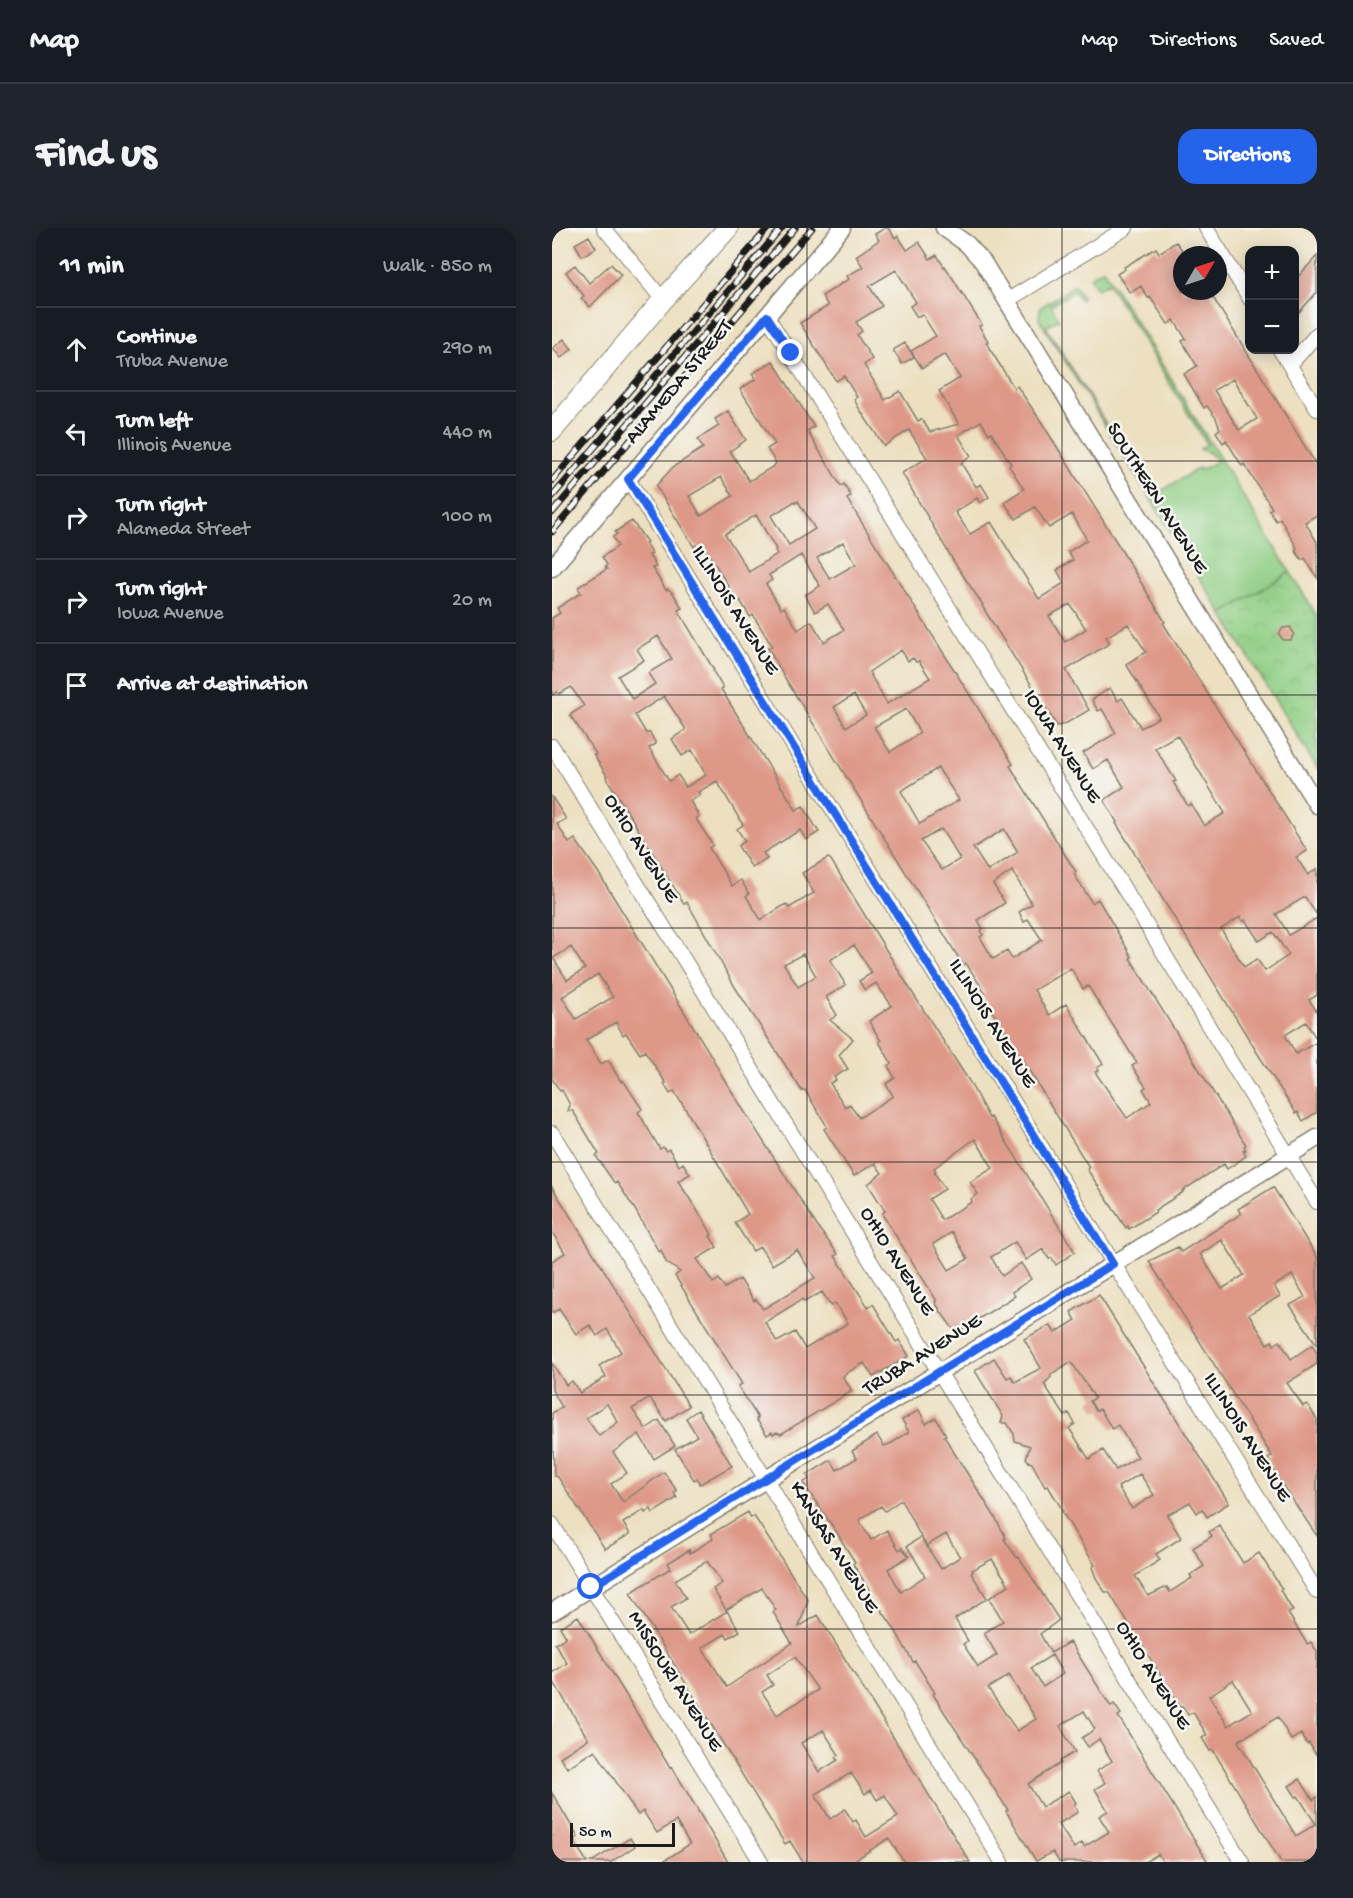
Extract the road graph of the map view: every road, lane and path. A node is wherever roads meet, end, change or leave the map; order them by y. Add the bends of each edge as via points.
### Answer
1 (604, 228) edge
2 (728, 228) edge
3 (842, 228) edge
4 (944, 228) edge
5 (1126, 228) edge
6 (1206, 228) edge
7 (1245, 291) edge
8 (663, 300) junction
9 (1008, 300) junction
10 (767, 316) junction
11 (1317, 334) edge
12 (1283, 354) edge
13 (1290, 365) junction
14 (1317, 409) edge
15 (552, 431) edge
16 (628, 479) junction
17 (552, 568) edge
18 (552, 746) edge
19 (1317, 805) edge
20 (552, 1133) edge
21 (1317, 1138) edge
22 (1288, 1156) junction
23 (1317, 1202) edge
24 (1113, 1264) junction
25 (939, 1372) junction
26 (766, 1479) junction
27 (552, 1524) edge
28 (591, 1587) junction
29 (1317, 1592) edge
30 (552, 1612) edge
31 (761, 1862) edge
32 (1002, 1862) edge
33 (1242, 1862) edge

1 - 8 street
2 - 8 main road
3 - 10 street, ALAMEDA STREET
4 - 9 street, SOUTHERN AVENUE via 975,252
5 - 9 street
6 - 7 street
8 - 15 main road
9 - 19 street, SOUTHERN AVENUE
10 - 16 street, ALAMEDA STREET
10 - 22 street, IOWA AVENUE
11 - 13 street
12 - 13 street
13 - 14 street
16 - 17 street, ALAMEDA STREET
16 - 24 street, ILLINOIS AVENUE
18 - 25 street, OHIO AVENUE
20 - 26 street, KANSAS AVENUE
21 - 22 street, TRUBA AVENUE
22 - 23 street, IOWA AVENUE
22 - 24 street, TRUBA AVENUE
24 - 25 street, TRUBA AVENUE
24 - 29 street, ILLINOIS AVENUE
25 - 26 street, TRUBA AVENUE
25 - 33 street, OHIO AVENUE
26 - 28 street, TRUBA AVENUE
26 - 32 street, KANSAS AVENUE
27 - 28 street, MISSOURI AVENUE
28 - 30 street, TRUBA AVENUE
28 - 31 street, MISSOURI AVENUE

